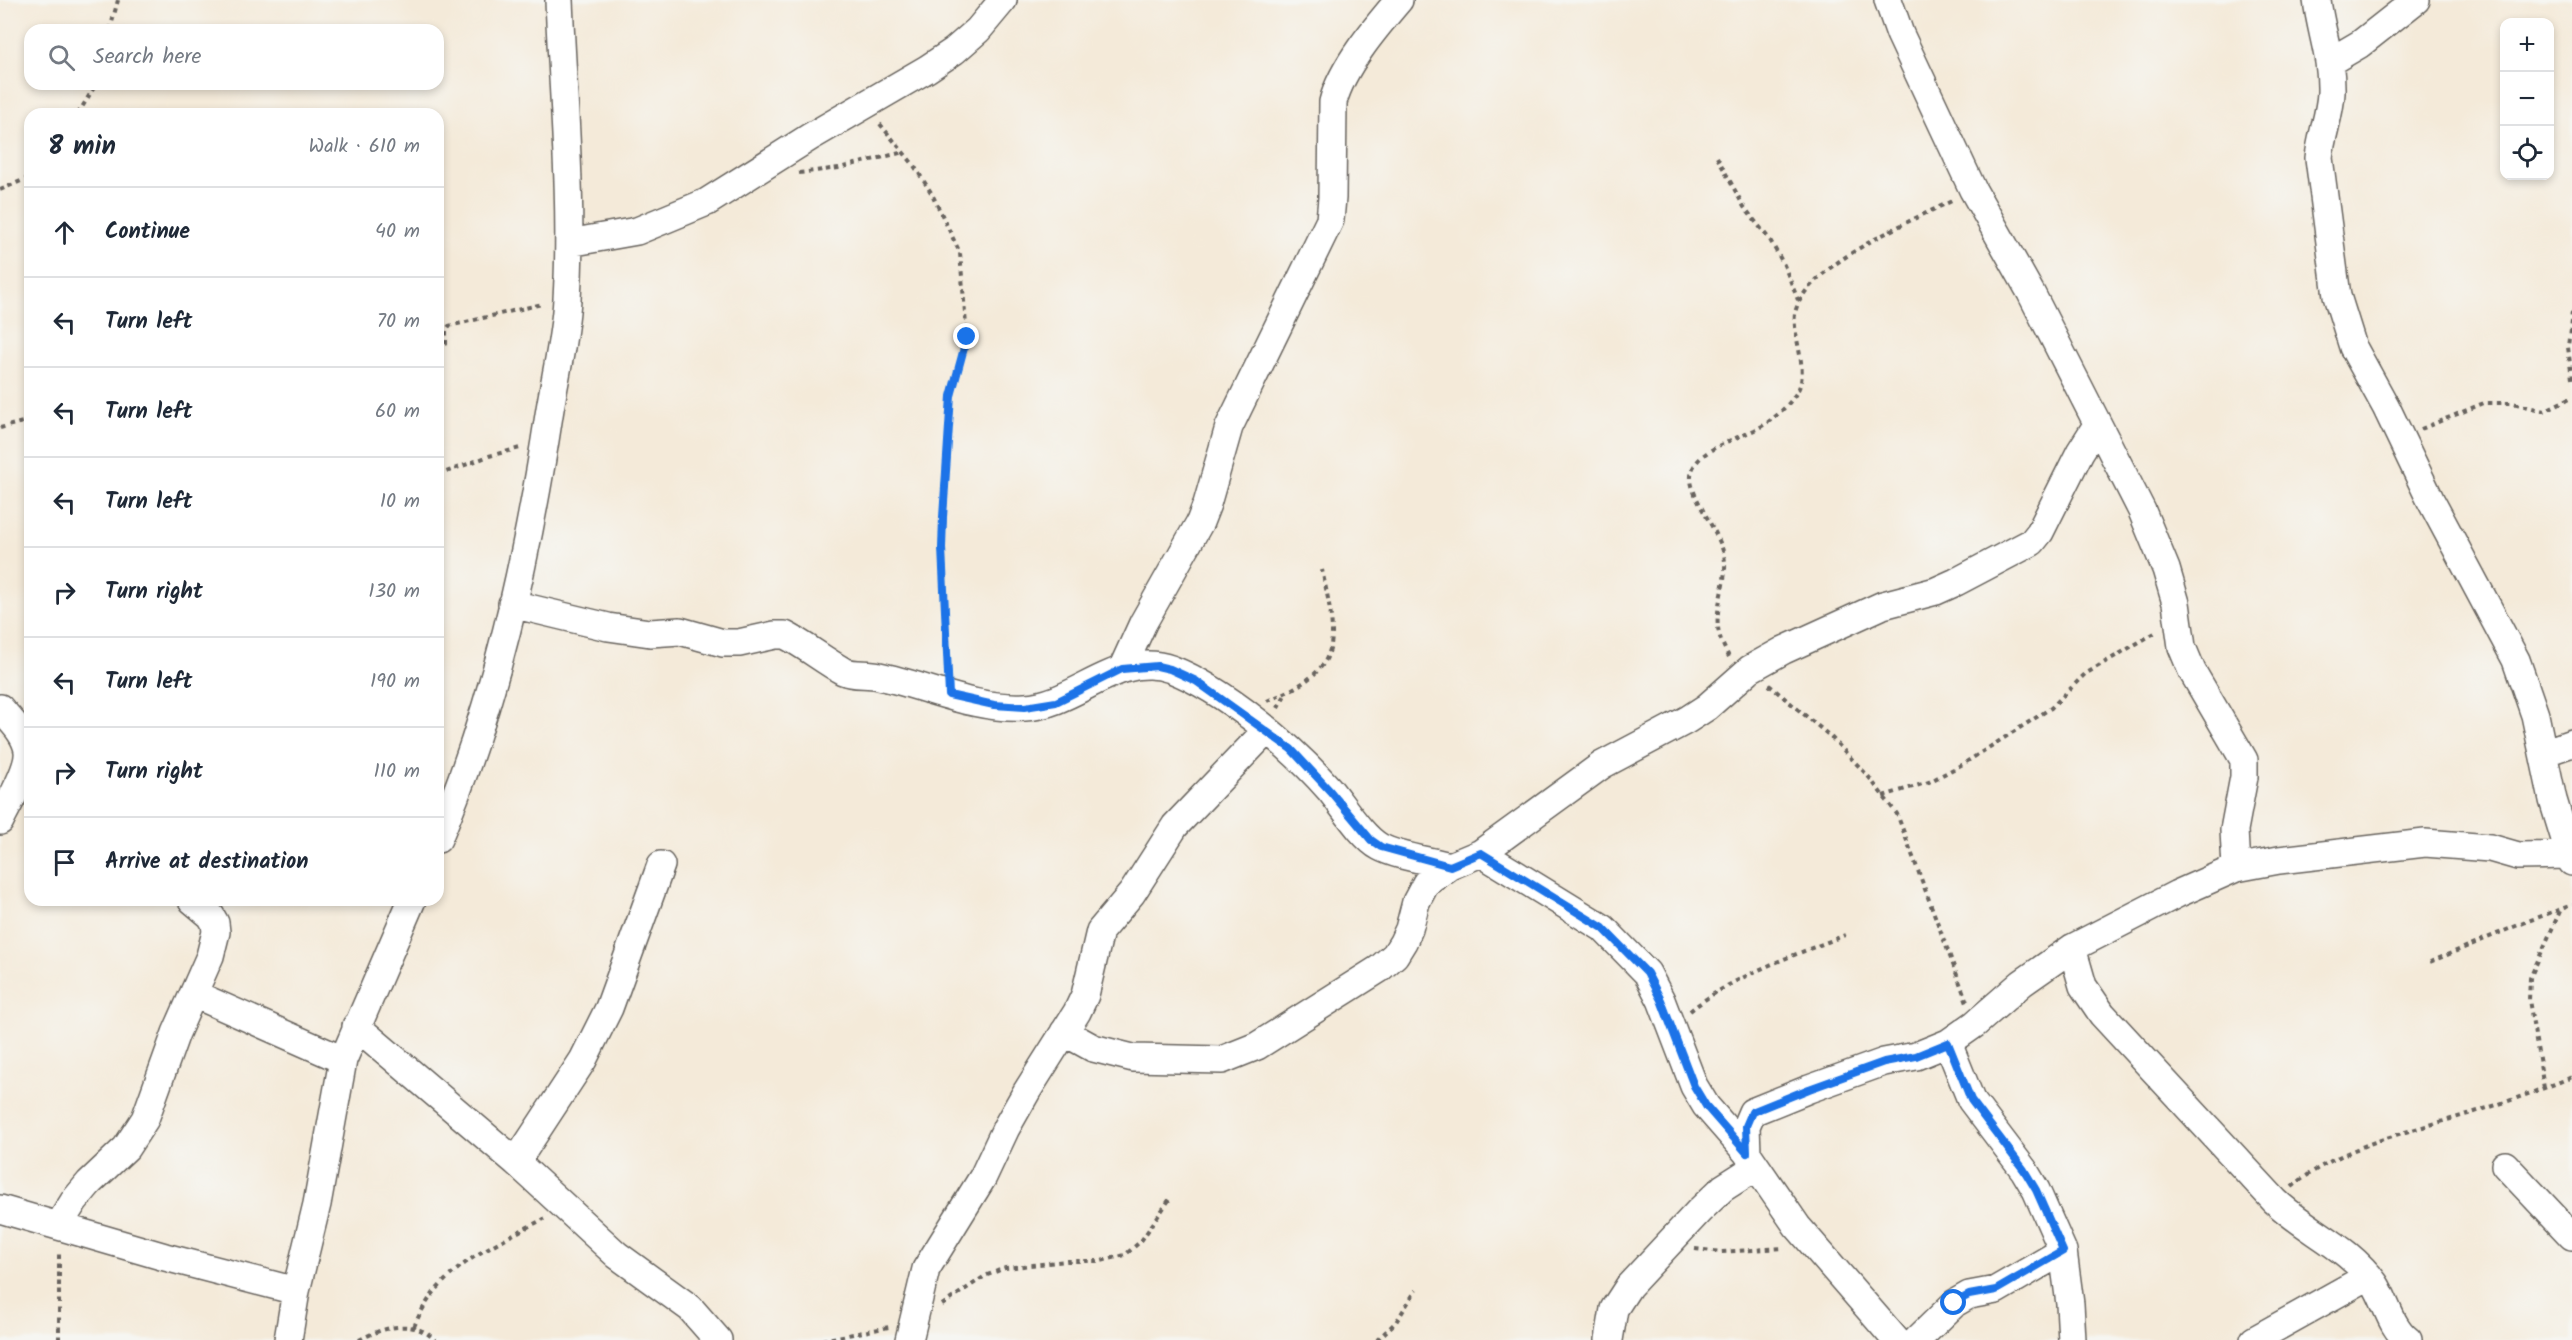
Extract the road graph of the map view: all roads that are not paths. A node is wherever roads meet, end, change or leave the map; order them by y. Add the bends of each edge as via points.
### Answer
1 (559, 0) edge
2 (1002, 0) edge
3 (1399, 0) edge
4 (1888, 0) edge
5 (2317, 0) edge
6 (2416, 0) edge
7 (2331, 61) junction
8 (569, 243) junction
9 (2097, 425) junction
10 (512, 604) junction
11 (1122, 669) junction
12 (0, 708) edge
13 (1267, 730) junction
14 (2572, 743) edge
15 (24, 745) edge
16 (2543, 753) junction
17 (24, 761) edge
18 (0, 821) edge
19 (444, 823) edge
20 (1481, 853) junction
21 (2570, 858) edge
22 (661, 865) dead end
23 (1450, 866) junction
24 (2236, 868) junction
25 (199, 906) edge
26 (409, 906) edge
27 (2072, 948) junction
28 (194, 994) junction
29 (356, 1026) junction
30 (1064, 1032) junction
31 (1948, 1043) junction
32 (343, 1060) junction
33 (1752, 1160) junction
34 (516, 1162) junction
35 (2505, 1165) dead end
36 (0, 1209) edge
37 (59, 1225) junction
38 (2572, 1236) edge
39 (2063, 1251) junction
40 (2369, 1276) junction
41 (296, 1291) junction
42 (912, 1329) edge
43 (288, 1340) edge
44 (718, 1340) edge
45 (1609, 1340) edge
46 (1896, 1340) edge
47 (1917, 1340) edge
48 (2072, 1340) edge
49 (2254, 1340) edge
50 (2408, 1340) edge

1 - 8 street
2 - 8 street via 978,30 954,51 707,202 637,231
3 - 11 street via 1337,87 1333,102 1329,220 1228,427 1200,522 1143,623
4 - 9 street via 1973,190 2031,293
5 - 7 street
6 - 7 street via 2360,44
7 - 16 street via 2331,96 2320,137 2319,158 2337,296 2353,347 2517,660
8 - 10 street via 567,302 545,442
9 - 20 street via 2032,542 1936,591 1883,604 1784,650 1744,675 1687,720 1593,771
9 - 24 street via 2142,511 2166,569 2182,647 2192,671 2244,760 2234,830
10 - 11 street via 608,627 650,633 680,631 723,643 785,635 844,671 994,705 1025,707 1056,702
10 - 19 street via 481,723
11 - 13 street via 1170,669 1196,681
12 - 15 street
13 - 23 street via 1310,769 1371,840 1381,847
13 - 30 street via 1175,826 1132,893 1100,931 1085,995
14 - 16 street
16 - 21 street
17 - 18 street
20 - 23 street
20 - 33 street via 1603,928 1647,973 1694,1086
21 - 24 street via 2518,856 2490,849 2425,843
22 - 34 street via 609,1008 582,1060
23 - 30 street via 1420,892 1409,929 1395,955 1257,1046 1222,1060 1160,1061 1093,1048
24 - 27 street
25 - 28 street via 211,916 216,932
26 - 29 street
27 - 31 street
27 - 40 street via 2083,986 2102,1014 2275,1201 2338,1246
28 - 32 street
28 - 37 street via 145,1119 126,1148 88,1183
29 - 32 street
29 - 34 street
30 - 42 street via 1006,1128 958,1221 926,1269
31 - 33 street via 1916,1056 1873,1066 1752,1112 1746,1126
31 - 39 street via 1971,1100 2024,1170
32 - 41 street via 317,1204
33 - 45 street via 1629,1286 1614,1309
33 - 46 street via 1814,1246
34 - 44 street via 617,1254 690,1308
35 - 38 street
36 - 37 street
37 - 41 street
39 - 47 street via 1996,1290 1969,1295 1954,1303
39 - 48 street
40 - 49 street
40 - 50 street via 2398,1331
41 - 43 street

